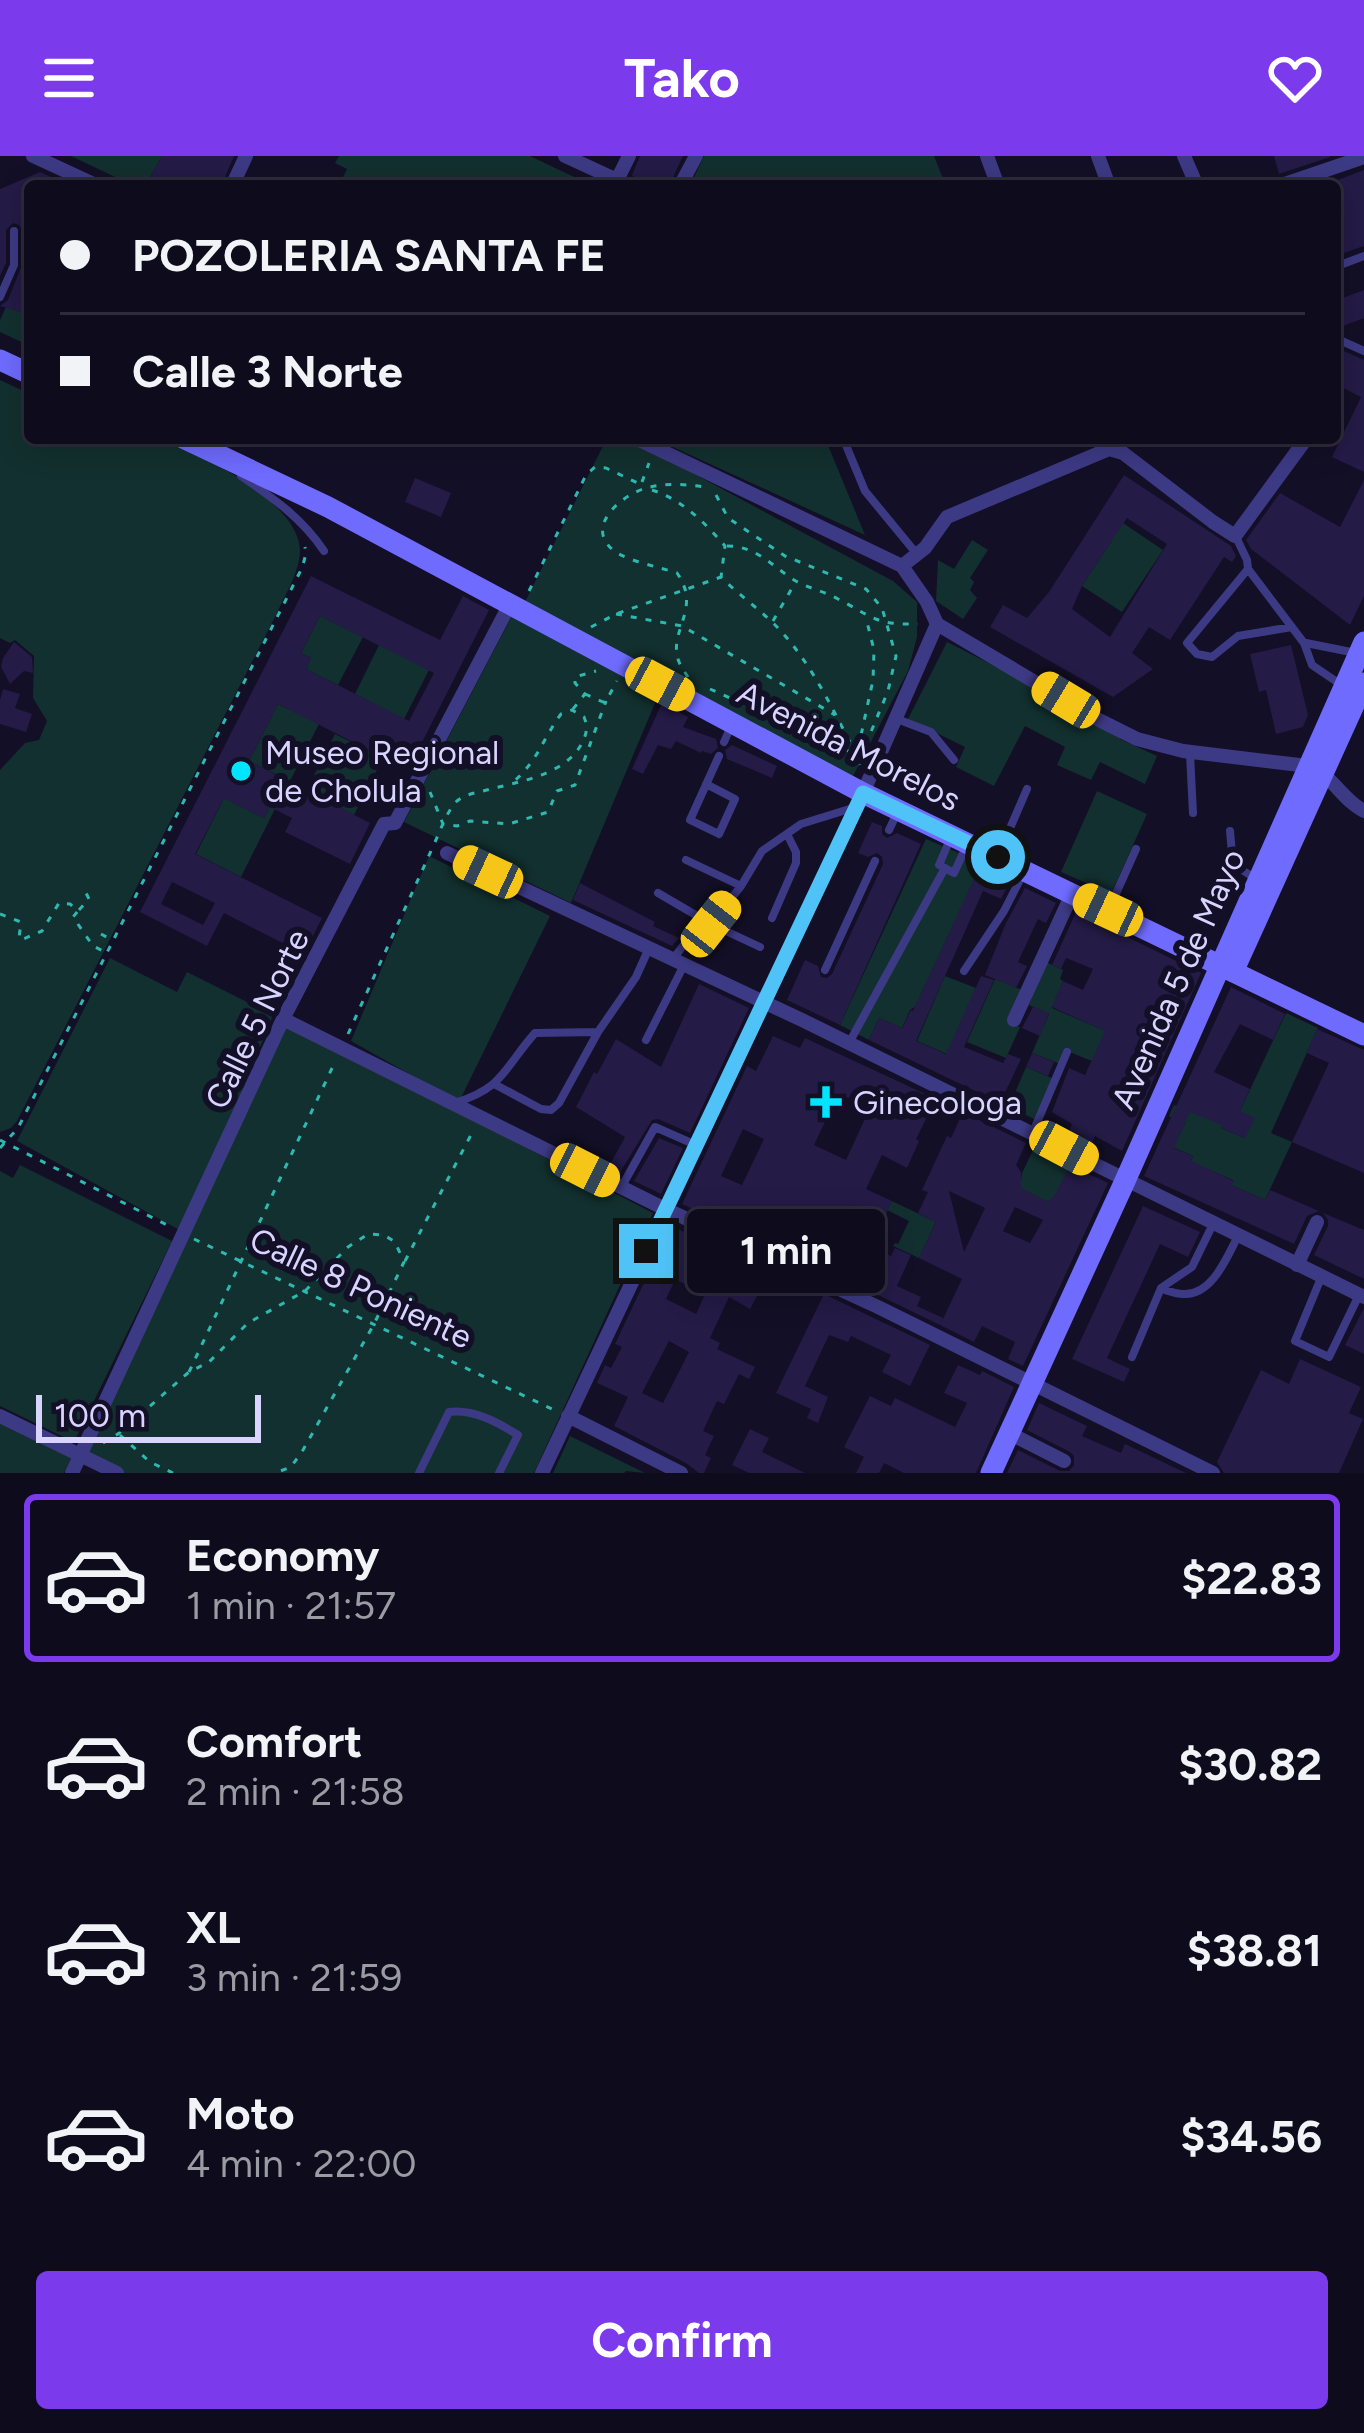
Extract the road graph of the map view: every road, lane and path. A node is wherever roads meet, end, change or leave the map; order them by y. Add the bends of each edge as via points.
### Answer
1 (33, 156) edge
2 (565, 156) edge
3 (1364, 157) edge
4 (1332, 161) edge
5 (85, 180) edge
6 (617, 180) edge
7 (1292, 180) edge
8 (14, 231) dead end
9 (0, 298) edge
10 (193, 444) edge
11 (196, 444) edge
12 (647, 444) edge
13 (845, 444) edge
14 (1302, 444) edge
15 (655, 448) junction
16 (644, 486) junction
17 (1235, 536) junction
18 (305, 544) dead end
19 (725, 547) junction
20 (324, 551) dead end
21 (917, 554) junction
22 (902, 566) junction
23 (1248, 569) junction
24 (722, 577) junction
25 (796, 581) junction
26 (684, 591) junction
27 (515, 607) junction
28 (616, 614) junction
29 (866, 616) junction
30 (772, 622) junction
31 (937, 624) junction
32 (886, 625) junction
33 (682, 626) junction
34 (590, 627) dead end
35 (1292, 627) junction
36 (1304, 643) junction
37 (1362, 648) edge
38 (623, 664) junction
39 (669, 669) dead end
40 (1354, 685) edge
41 (710, 689) dead end
42 (585, 694) junction
43 (607, 701) junction
44 (572, 710) junction
45 (836, 716) junction
46 (896, 719) junction
47 (584, 741) junction
48 (590, 744) junction
49 (1191, 752) junction
50 (856, 754) junction
51 (718, 756) dead end
52 (954, 760) dead end
53 (1316, 769) junction
54 (422, 771) junction
55 (512, 783) junction
56 (706, 784) junction
57 (1027, 789) dead end
58 (863, 794) junction
59 (1360, 809) edge
60 (1193, 813) dead end
61 (443, 824) junction
62 (1230, 831) dead end
63 (788, 834) junction
64 (959, 840) junction
65 (1136, 849) dead end
66 (447, 853) dead end
67 (998, 857) junction
68 (686, 860) dead end
69 (875, 860) dead end
70 (945, 868) junction
71 (1024, 871) junction
72 (1258, 880) junction
73 (740, 886) junction
74 (86, 893) dead end
75 (658, 893) dead end
76 (1072, 894) junction
77 (1108, 910) junction
78 (78, 911) junction
79 (0, 914) edge
80 (772, 918) dead end
81 (711, 924) junction
82 (101, 934) dead end
83 (113, 941) junction
84 (649, 946) junction
85 (760, 947) dead end
86 (107, 953) junction
87 (679, 962) junction
88 (1227, 969) junction
89 (825, 970) dead end
90 (964, 971) dead end
91 (765, 1003) junction
92 (284, 1019) junction
93 (1014, 1020) dead end
94 (598, 1032) junction
95 (1364, 1035) edge
96 (646, 1040) dead end
97 (849, 1043) junction
98 (342, 1048) junction
99 (1067, 1052) dead end
100 (496, 1085) junction
101 (453, 1104) junction
102 (481, 1118) junction
103 (1033, 1132) junction
104 (3, 1142) edge
105 (696, 1145) junction
106 (0, 1148) edge
107 (1125, 1181) junction
108 (621, 1188) junction
109 (665, 1209) junction
110 (1317, 1222) dead end
111 (1214, 1224) junction
112 (185, 1234) junction
113 (1238, 1236) junction
114 (241, 1261) junction
115 (404, 1262) junction
116 (1297, 1265) junction
117 (1322, 1277) junction
118 (1161, 1288) junction
119 (305, 1292) junction
120 (1362, 1296) edge
121 (374, 1324) junction
122 (1132, 1357) dead end
123 (189, 1372) junction
124 (1032, 1385) junction
125 (0, 1416) edge
126 (568, 1416) junction
127 (1009, 1433) junction
128 (80, 1455) junction
129 (1064, 1461) dead end
130 (72, 1473) edge
131 (117, 1473) edge
132 (173, 1473) edge
133 (275, 1473) edge
134 (419, 1473) edge
135 (499, 1473) edge
136 (542, 1473) edge
137 (681, 1473) edge
138 (991, 1473) edge
139 (1213, 1473) edge

1 - 5 street
2 - 6 street
3 - 4 street
4 - 7 street
8 - 9 lane via 14,265
10 - 20 lane via 276,500
11 - 27 main road, Avenida Morelos
12 - 15 street
13 - 21 lane via 865,491
14 - 17 street
15 - 16 path
15 - 22 street
16 - 19 path via 701,518
16 - 26 path via 614,508 604,540 622,556 677,572
16 - 27 path via 606,468 586,475
16 - 32 path via 712,489 728,518 785,556 866,589
17 - 21 street via 1109,448 947,517
17 - 23 lane
18 - 83 path via 302,568
19 - 24 path
19 - 25 path via 758,553
21 - 22 street
22 - 31 street
23 - 35 lane
23 - 35 lane via 1188,646 1211,657 1238,636
24 - 26 path
24 - 30 path
25 - 29 path
25 - 30 path
26 - 28 path
26 - 33 path
27 - 38 main road, Avenida Morelos
27 - 54 street, Calle 5 Norte
28 - 33 path
28 - 34 path
29 - 32 path
29 - 50 path via 873,680
30 - 45 path
31 - 32 path
31 - 46 street
31 - 49 street via 1100,720
32 - 50 path via 896,656 888,691
33 - 39 path via 677,658 689,680
33 - 45 path
35 - 36 lane
36 - 37 lane
36 - 40 lane via 1312,665
37 - 40 main road, Avenida 5 de Mayo
38 - 42 path via 574,677
38 - 43 path
38 - 58 main road, Avenida Morelos via 729,733
40 - 53 main road, Avenida 5 de Mayo
41 - 50 path
42 - 43 path
42 - 44 path
43 - 48 path
44 - 47 path via 587,722
44 - 55 path
45 - 50 path
46 - 52 lane via 931,732
46 - 58 street
47 - 48 path
47 - 55 path via 570,761
48 - 61 path via 575,784 557,791 548,812 509,824
49 - 53 street
49 - 60 lane
50 - 58 path
51 - 56 lane
53 - 59 street
53 - 72 main road, Avenida 5 de Mayo
53 - 88 main road, Avenida 5 de Mayo
54 - 61 path
54 - 92 street, Calle 5 Norte via 395,823 384,824
55 - 61 path via 460,798
56 - 56 lane via 690,820 719,834 735,799
57 - 67 lane
58 - 63 lane
58 - 64 main road, Avenida Morelos via 894,820
58 - 91 street
61 - 98 path
62 - 72 lane via 1233,864
63 - 73 lane via 762,850
63 - 80 lane via 796,863
64 - 67 main road, Avenida Morelos
64 - 70 lane via 939,865
64 - 70 lane via 954,872
65 - 77 lane
66 - 84 street
67 - 71 main road, Avenida Morelos
68 - 73 lane
69 - 89 lane
70 - 97 lane
71 - 76 main road, Avenida Morelos
71 - 90 lane
72 - 88 main road, Avenida 5 de Mayo
73 - 81 lane
74 - 78 path
75 - 81 lane
76 - 77 main road, Avenida Morelos
76 - 93 street
77 - 88 main road, Avenida Morelos
78 - 79 path via 59,903 42,931 21,940 21,922
78 - 86 path via 73,916 93,946
81 - 85 lane
81 - 87 lane via 683,946
82 - 83 path
83 - 86 path
84 - 87 street
84 - 94 lane
86 - 104 path via 18,1129
87 - 91 street
87 - 96 lane
88 - 95 main road, Avenida Morelos
88 - 107 main road, Avenida 5 de Mayo
91 - 97 street via 804,1014
91 - 105 street
92 - 98 street
92 - 112 street, Calle 5 Norte
94 - 100 lane via 535,1033
94 - 100 lane via 550,1110
97 - 103 street
98 - 101 street
98 - 114 path
99 - 103 lane
100 - 101 lane
101 - 102 street
102 - 108 street
102 - 115 path
103 - 107 street
104 - 106 path
104 - 112 path, Calle 8 Poniente
105 - 108 lane via 655,1127
105 - 109 street
107 - 111 street
107 - 124 main road, Avenida 5 de Mayo
108 - 109 street
109 - 124 street
109 - 126 street
110 - 116 street
111 - 113 street
111 - 118 lane via 1192,1267
112 - 114 path, Calle 8 Poniente
112 - 128 street, Calle 5 Norte
113 - 116 street
113 - 118 lane via 1203,1289 1187,1295
114 - 119 path, Calle 8 Poniente
114 - 123 path
115 - 119 path via 395,1242 368,1234
115 - 121 path
116 - 117 street
117 - 120 street
117 - 120 lane via 1295,1341 1329,1357
118 - 122 lane
119 - 121 path, Calle 8 Poniente
119 - 123 path via 248,1322
121 - 126 path, Calle 8 Poniente
121 - 133 path via 303,1450
123 - 132 path via 118,1434
124 - 127 main road, Avenida 5 de Mayo
124 - 139 street
125 - 128 street
126 - 136 street
126 - 137 street
127 - 129 street
127 - 138 main road, Avenida 5 de Mayo
128 - 130 street, Calle 5 Norte
128 - 131 street
134 - 135 lane via 449,1412 465,1410 518,1435

